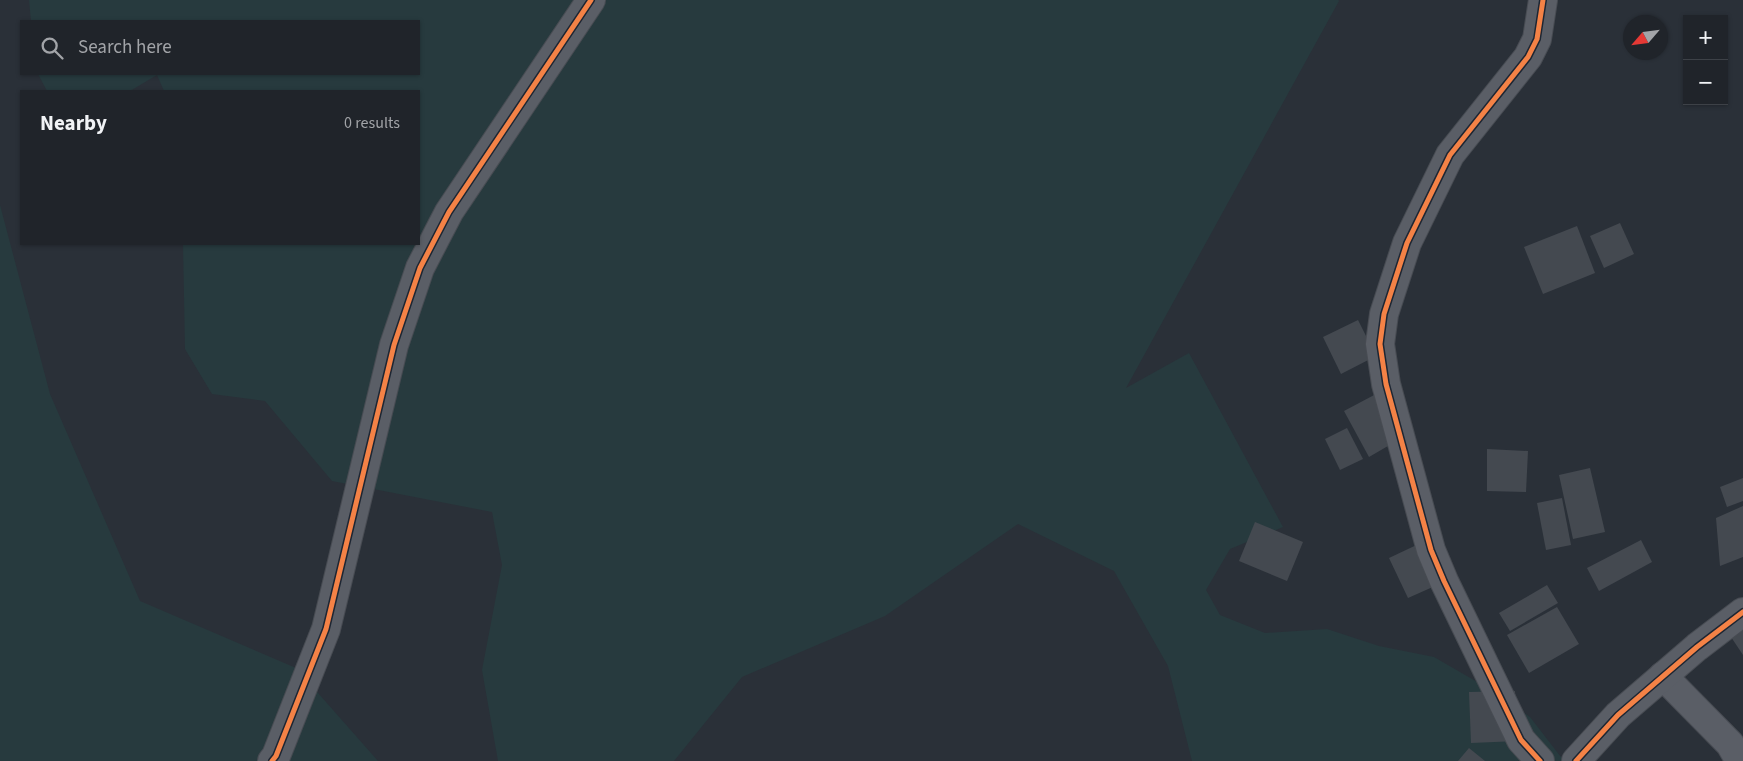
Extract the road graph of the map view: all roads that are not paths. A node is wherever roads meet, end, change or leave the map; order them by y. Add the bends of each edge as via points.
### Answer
1 (591, 0) edge
2 (1543, 0) edge
3 (1743, 612) edge
4 (1663, 676) junction
5 (272, 761) edge
6 (1540, 761) edge
7 (1576, 761) edge
8 (1740, 761) edge

1 - 5 street via 448,212 420,268 394,344 326,629
2 - 6 street via 1537,39 1528,57 1450,154 1407,243 1384,314 1380,344 1386,384 1431,550 1521,740
3 - 4 street
4 - 7 street via 1618,715
4 - 8 street via 1730,744

